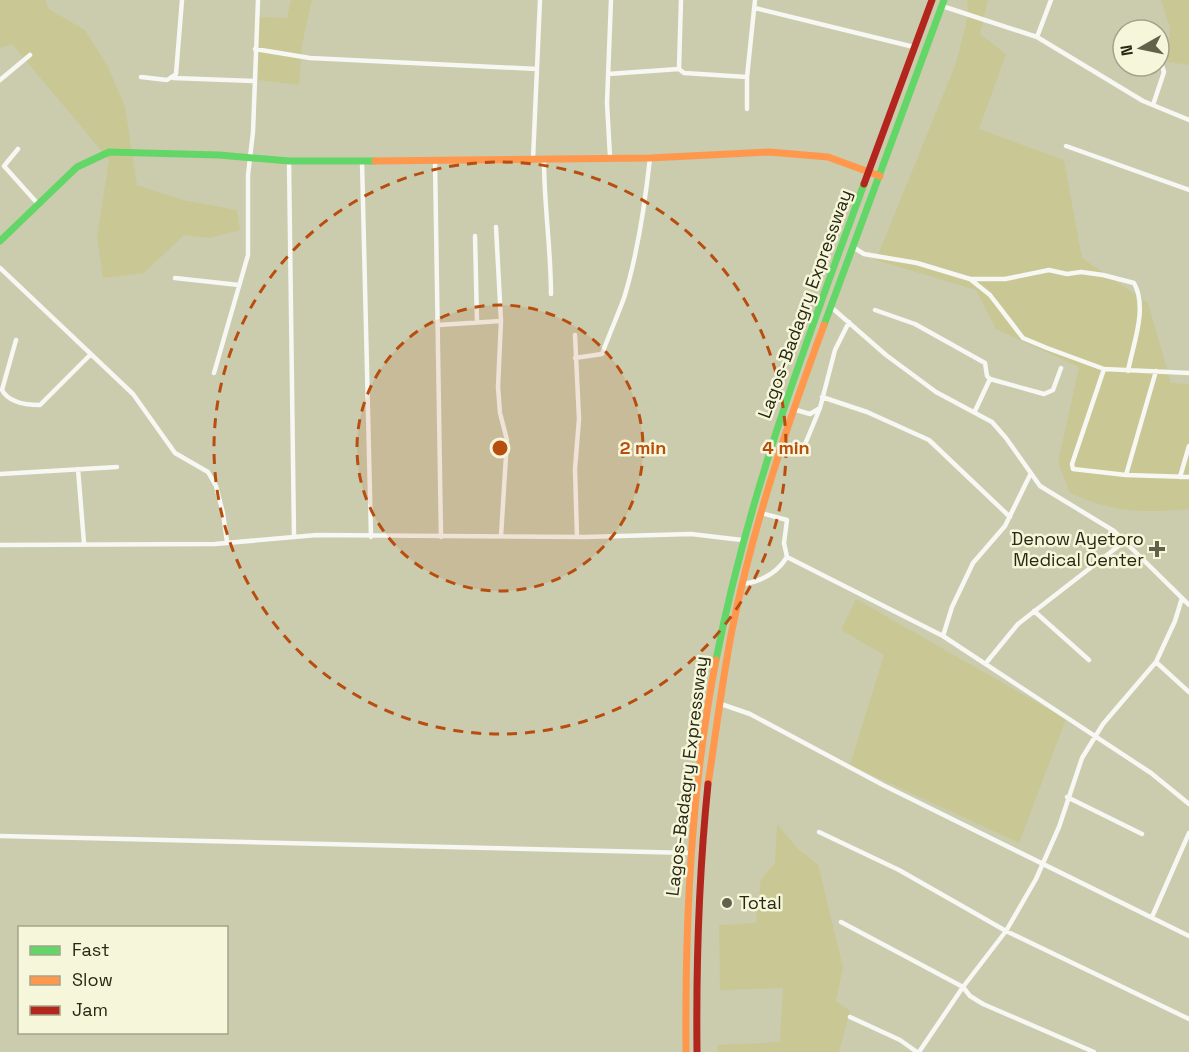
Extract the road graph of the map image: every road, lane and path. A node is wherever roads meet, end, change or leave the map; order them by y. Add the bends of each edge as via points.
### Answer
1 (182, 0) edge
2 (258, 0) edge
3 (540, 0) edge
4 (611, 0) edge
5 (681, 0) edge
6 (755, 0) edge
7 (932, 0) edge
8 (1051, 0) edge
9 (942, 3) edge
10 (755, 8) junction
11 (1037, 37) junction
12 (914, 47) junction
13 (255, 50) junction
14 (30, 55) dead end
15 (537, 69) junction
16 (679, 69) junction
17 (608, 74) junction
18 (141, 77) dead end
19 (747, 77) junction
20 (1, 78) edge
21 (173, 78) junction
22 (1162, 78) edge
23 (254, 81) junction
24 (1153, 105) junction
25 (747, 109) dead end
26 (1189, 120) edge
27 (1066, 146) dead end
28 (18, 149) dead end
29 (610, 157) junction
30 (249, 158) junction
31 (650, 158) junction
32 (533, 159) junction
33 (544, 159) junction
34 (362, 160) junction
35 (289, 161) junction
36 (435, 161) junction
37 (2, 165) edge
38 (869, 172) junction
39 (880, 176) junction
40 (1189, 190) edge
41 (38, 204) junction
42 (496, 227) dead end
43 (475, 236) dead end
44 (0, 241) edge
45 (853, 247) junction
46 (0, 268) edge
47 (175, 278) dead end
48 (970, 279) junction
49 (239, 285) junction
50 (551, 294) dead end
51 (831, 307) junction
52 (875, 310) dead end
53 (501, 321) junction
54 (477, 322) junction
55 (849, 322) junction
56 (438, 325) junction
57 (575, 334) dead end
58 (16, 340) dead end
59 (90, 356) junction
60 (575, 358) junction
61 (0, 366) edge
62 (7, 367) junction
63 (1061, 368) dead end
64 (1104, 369) junction
65 (1128, 371) junction
66 (1156, 371) junction
67 (214, 373) dead end
68 (1189, 373) edge
69 (990, 379) junction
70 (822, 397) junction
71 (820, 408) junction
72 (792, 409) junction
73 (975, 411) junction
74 (1189, 446) edge
75 (779, 454) junction
76 (117, 467) dead end
77 (78, 469) junction
78 (0, 474) edge
79 (1030, 475) junction
80 (1126, 475) junction
81 (1179, 477) junction
82 (1189, 477) edge
83 (761, 513) junction
84 (1010, 517) junction
85 (294, 536) junction
86 (501, 536) junction
87 (371, 537) junction
88 (441, 537) junction
89 (577, 537) junction
90 (742, 540) junction
91 (1125, 541) junction
92 (227, 542) junction
93 (84, 543) junction
94 (0, 545) edge
95 (788, 557) junction
96 (744, 584) junction
97 (1182, 598) junction
98 (1189, 605) edge
99 (1034, 611) junction
100 (943, 636) junction
101 (1089, 660) dead end
102 (1156, 662) junction
103 (986, 663) junction
104 (1189, 692) edge
105 (719, 703) junction
106 (1095, 736) junction
107 (1067, 797) junction
108 (1189, 804) edge
109 (819, 832) dead end
110 (1189, 833) edge
111 (1142, 834) dead end
112 (0, 836) edge
113 (690, 853) junction
114 (1042, 864) junction
115 (1152, 917) junction
116 (840, 922) dead end
117 (1006, 932) junction
118 (1189, 936) edge
119 (963, 987) junction
120 (850, 1017) dead end
121 (1189, 1019) edge
122 (686, 1052) edge
123 (697, 1052) edge
124 (918, 1052) edge
125 (1094, 1052) edge

1 - 21 street via 177,74
2 - 13 street
3 - 15 street
4 - 17 street
5 - 16 street
6 - 10 street
7 - 12 main road, Lagos-Badagry Expressway
8 - 11 street
9 - 11 street
9 - 39 main road, Lagos-Badagry Expressway
10 - 12 street
10 - 19 street
11 - 24 street
12 - 38 main road, Lagos-Badagry Expressway
13 - 15 street via 310,58
13 - 23 street
14 - 20 street
15 - 32 street
16 - 17 street
16 - 19 street via 684,73
17 - 29 street
18 - 21 street
19 - 25 street
21 - 23 street
22 - 24 street
23 - 30 street
24 - 26 street
27 - 40 street
28 - 37 street
29 - 31 main road
29 - 33 main road
30 - 35 main road
30 - 41 main road via 109,152 77,167
30 - 49 street via 249,242
31 - 38 main road via 770,152 828,157
31 - 60 street via 644,210 612,331 602,354
32 - 33 main road
32 - 36 main road
33 - 50 street
34 - 35 main road
34 - 36 main road
34 - 87 street
35 - 85 street
36 - 56 street
37 - 41 street
38 - 39 main road
38 - 90 main road, Lagos-Badagry Expressway via 794,375
39 - 45 main road, Lagos-Badagry Expressway
41 - 44 main road
42 - 53 street
43 - 54 street
45 - 48 street via 864,254
45 - 51 main road, Lagos-Badagry Expressway
46 - 59 street
47 - 49 street
48 - 64 street via 990,295 1023,338
48 - 65 street via 1005,279 1049,270 1103,275 1134,283 1140,293 1140,314
49 - 67 street
51 - 55 street
51 - 72 main road, Lagos-Badagry Expressway
52 - 69 street via 915,324 985,363
53 - 54 street
53 - 86 street via 498,387 507,440
54 - 56 street
55 - 70 street via 835,350
55 - 73 street via 936,392
56 - 88 street
57 - 60 street
58 - 62 street
59 - 62 street via 39,405 5,397 2,382
59 - 92 street via 133,393 175,453 208,472 224,513
60 - 89 street via 579,419 575,469
61 - 62 street
63 - 69 street via 1053,390 1044,394
64 - 65 street
64 - 80 street via 1072,467 1075,471
65 - 66 street
66 - 68 street
66 - 80 street
69 - 73 street
70 - 71 street
70 - 84 street via 867,411 929,440
71 - 72 street via 810,414
71 - 75 street via 801,454
72 - 75 main road, Lagos-Badagry Expressway
73 - 79 street via 1006,438
74 - 81 street
75 - 83 main road, Lagos-Badagry Expressway
76 - 77 street
77 - 78 street
77 - 93 street
79 - 84 street
79 - 91 street via 1040,486
80 - 81 street
81 - 82 street
83 - 95 street via 787,520 784,543
83 - 96 main road, Lagos-Badagry Expressway
84 - 100 street via 973,563
85 - 87 street
85 - 92 street
86 - 88 street
86 - 89 street
87 - 88 street
89 - 90 street via 691,534
90 - 113 main road, Lagos-Badagry Expressway via 718,645
91 - 97 street
91 - 99 street
92 - 93 street
93 - 94 street
95 - 96 street via 771,575
95 - 100 street
96 - 105 main road, Lagos-Badagry Expressway
97 - 98 street
97 - 102 street
99 - 101 street
99 - 103 street
100 - 103 street
102 - 104 street
102 - 106 street
103 - 106 street
105 - 114 street via 750,714
105 - 123 main road, Lagos-Badagry Expressway via 698,893
106 - 107 street
106 - 108 street
107 - 111 street
107 - 114 street
109 - 117 street via 899,870
110 - 115 street
112 - 113 street
113 - 122 main road, Lagos-Badagry Expressway via 685,946
114 - 115 street
114 - 117 street
115 - 118 street
116 - 119 street
117 - 119 street
117 - 121 street
119 - 124 street
119 - 125 street via 983,1004
120 - 124 street

